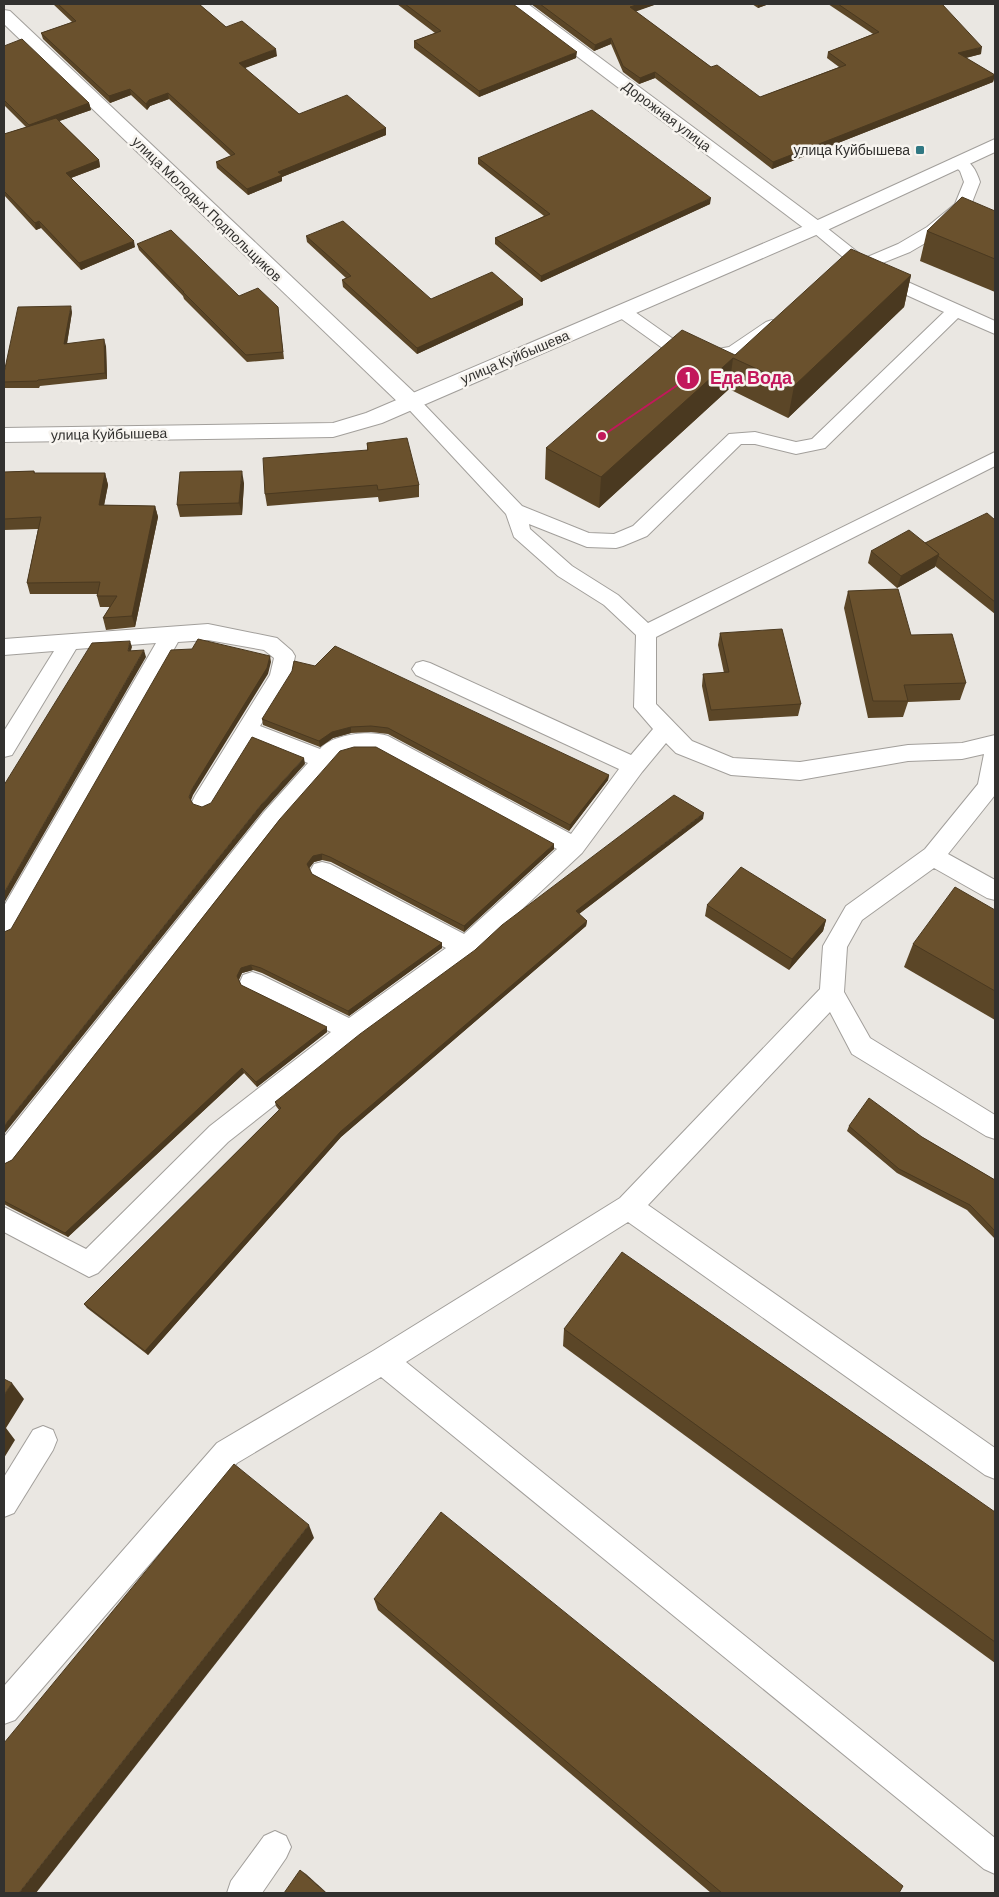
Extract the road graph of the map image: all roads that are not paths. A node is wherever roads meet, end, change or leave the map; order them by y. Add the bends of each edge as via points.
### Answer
1 (531, 8) edge
2 (4, 15) edge
3 (995, 145) edge
4 (958, 162) junction
5 (816, 228) junction
6 (862, 263) junction
7 (828, 280) edge
8 (956, 310) junction
9 (622, 311) junction
10 (782, 318) edge
11 (995, 328) edge
12 (411, 402) junction
13 (4, 435) edge
14 (995, 458) edge
15 (515, 511) junction
16 (646, 633) junction
17 (172, 634) junction
18 (70, 642) junction
19 (4, 647) edge
20 (423, 669) dead end
21 (666, 728) junction
22 (247, 730) junction
23 (995, 743) edge
24 (4, 749) edge
25 (995, 754) edge
26 (324, 760) junction
27 (634, 766) junction
28 (203, 802) dead end
29 (574, 847) junction
30 (933, 856) junction
31 (322, 871) dead end
32 (995, 891) edge
33 (4, 928) edge
34 (466, 947) junction
35 (252, 982) dead end
36 (832, 993) junction
37 (351, 1030) junction
38 (995, 1128) edge
39 (4, 1156) edge
40 (628, 1207) junction
41 (4, 1219) edge
42 (382, 1361) junction
43 (43, 1440) dead end
44 (995, 1465) edge
45 (4, 1503) edge
46 (4, 1709) edge
47 (275, 1848) dead end
48 (995, 1858) edge
49 (243, 1893) edge

1 - 5 street, Дорожная улица
2 - 12 street, улица Молодых Подпольщиков
3 - 4 street, улица Куйбышева
4 - 5 street, улица Куйбышева
4 - 6 lane via 967,169 972,182 969,212 904,248
5 - 6 lane
5 - 9 street, улица Куйбышева
6 - 7 lane
6 - 8 lane via 875,274
8 - 11 lane
8 - 15 lane via 818,444 796,448 755,438 736,438 640,531 616,541 587,540
9 - 10 lane via 681,353 706,357 734,352
9 - 12 street, улица Куйбышева
12 - 13 street, улица Куйбышева via 374,418 333,430
12 - 15 lane
14 - 16 lane
15 - 16 lane via 521,532 565,571 611,600
16 - 21 lane via 645,707
17 - 18 lane
17 - 22 lane via 208,632 270,643 285,656 280,676
17 - 33 lane
18 - 19 lane
18 - 24 lane
20 - 27 lane
21 - 23 lane via 684,747 731,766 800,771 908,753 962,751
21 - 27 lane
22 - 26 lane
22 - 28 lane
25 - 30 lane via 989,787
26 - 29 lane via 333,749 354,743 380,742
26 - 39 lane via 272,818
27 - 29 lane
29 - 34 lane
30 - 32 lane
30 - 36 lane via 854,913 835,946
31 - 34 lane
34 - 37 lane
35 - 37 lane
36 - 38 lane via 861,1046
36 - 40 lane
37 - 41 lane via 219,1134 89,1264
40 - 42 lane
40 - 44 lane
42 - 46 lane via 227,1453
42 - 48 lane
43 - 45 lane
47 - 49 lane

